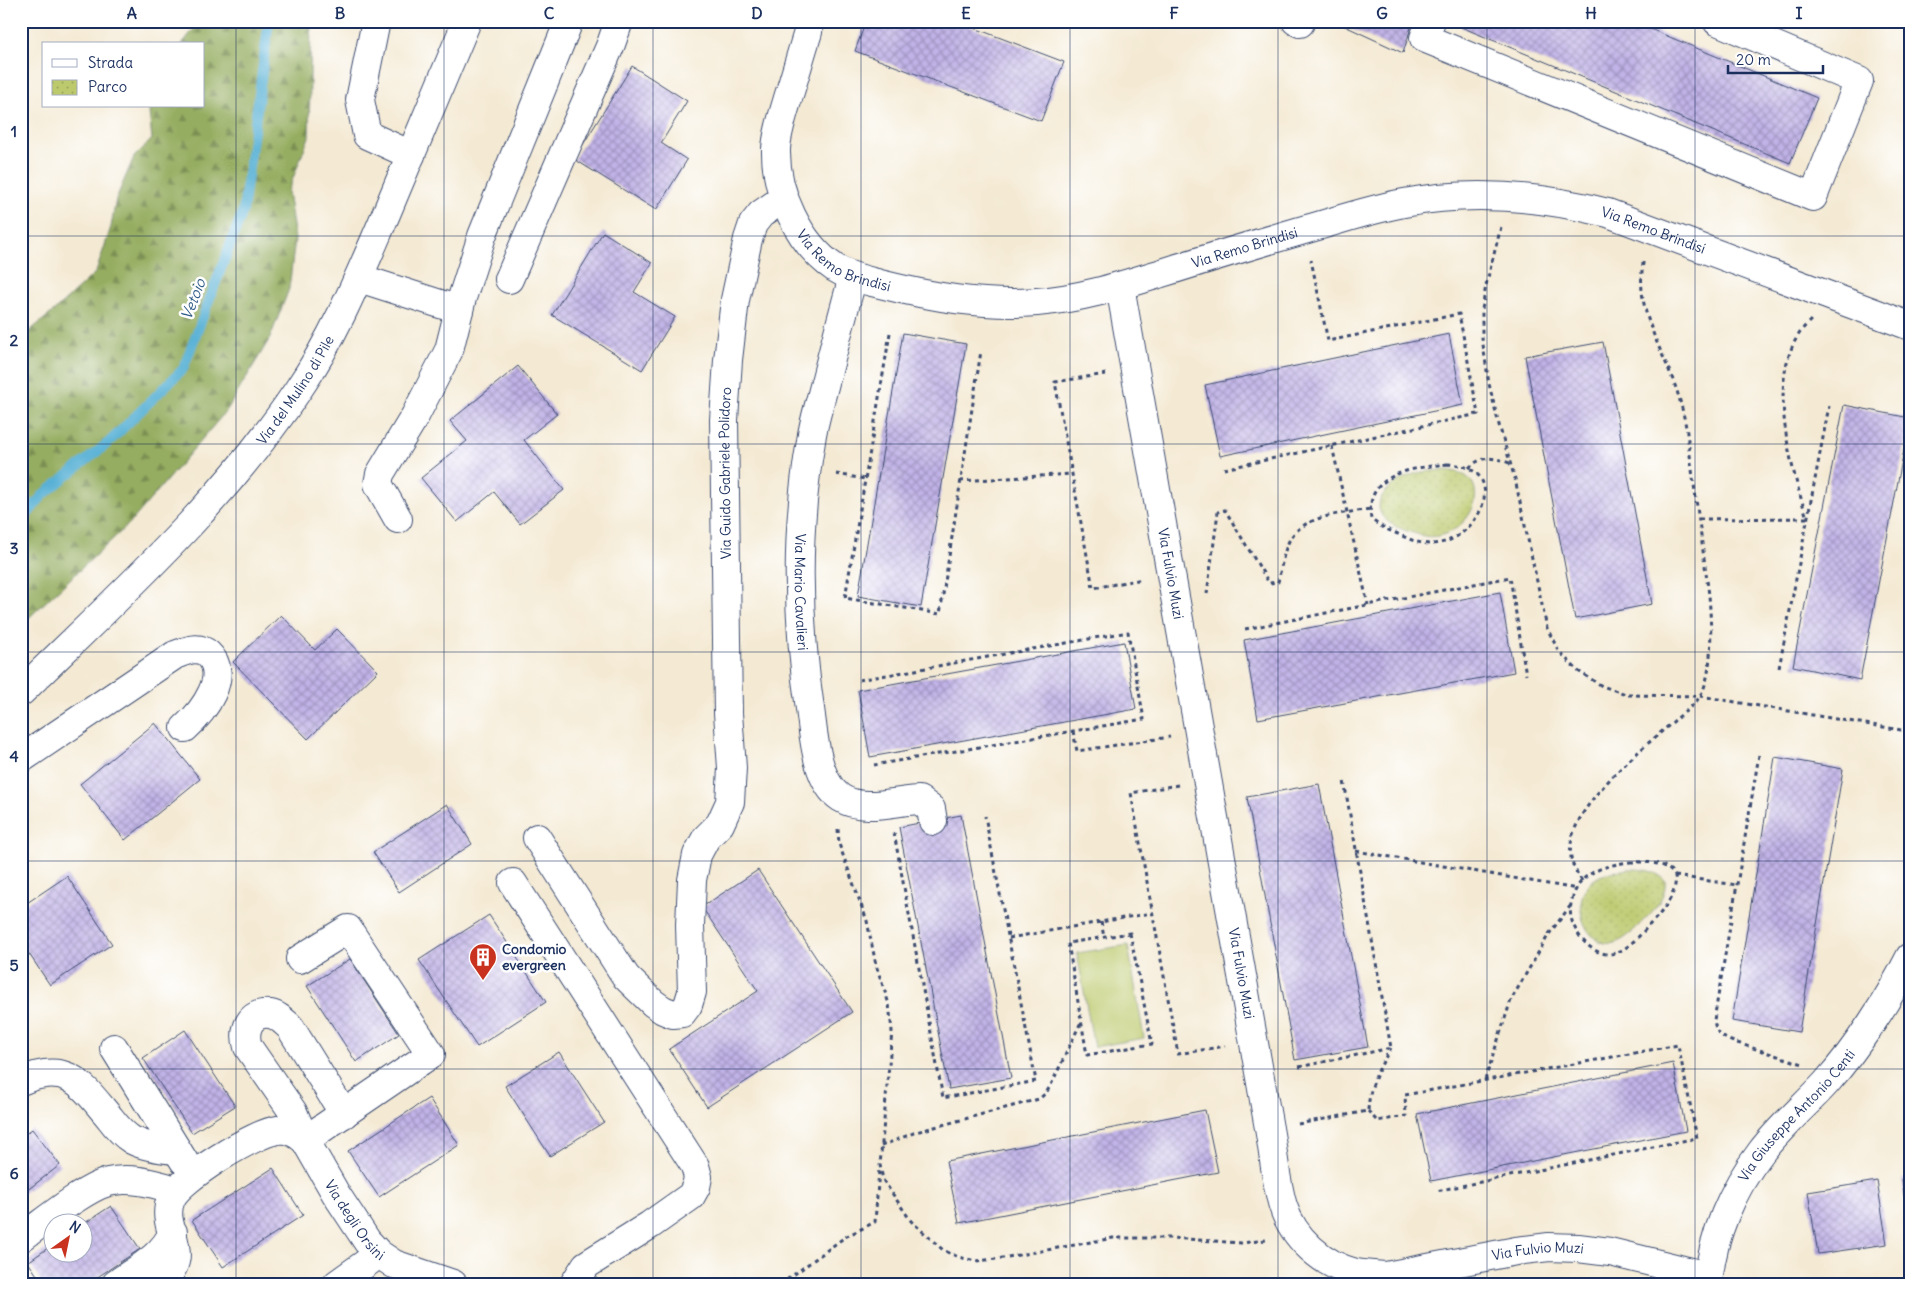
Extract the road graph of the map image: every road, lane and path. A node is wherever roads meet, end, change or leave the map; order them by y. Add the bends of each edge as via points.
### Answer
1 (376, 21) edge
2 (467, 21) edge
3 (569, 21) edge
4 (619, 21) edge
5 (809, 21) edge
6 (1430, 21) edge
7 (1728, 24) edge
8 (411, 156) junction
9 (1509, 197) junction
10 (784, 198) junction
11 (1650, 228) junction
12 (1303, 230) junction
13 (853, 277) junction
14 (359, 278) junction
15 (508, 279) dead end
16 (1120, 286) junction
17 (1835, 298) junction
18 (459, 310) junction
19 (1910, 326) edge
20 (890, 333) dead end
21 (981, 351) dead end
22 (1134, 369) junction
23 (1828, 406) dead end
24 (1332, 446) junction
25 (1510, 464) junction
26 (1470, 468) junction
27 (1224, 469) dead end
28 (1072, 474) junction
29 (960, 481) junction
30 (1370, 509) junction
31 (1347, 513) junction
32 (1807, 518) junction
33 (398, 519) dead end
34 (1699, 519) junction
35 (1170, 574) junction
36 (1368, 605) junction
37 (1178, 622) junction
38 (1245, 628) dead end
39 (1779, 668) dead end
40 (1526, 675) dead end
41 (859, 680) dead end
42 (21, 692) edge
43 (1700, 696) junction
44 (185, 728) dead end
45 (1910, 729) edge
46 (1073, 731) junction
47 (1197, 732) junction
48 (1759, 755) dead end
49 (21, 759) edge
50 (874, 765) dead end
51 (1206, 780) junction
52 (1344, 781) dead end
53 (842, 799) junction
54 (887, 803) junction
55 (985, 816) dead end
56 (933, 821) dead end
57 (537, 838) dead end
58 (1356, 851) junction
59 (1675, 876) junction
60 (1582, 881) junction
61 (513, 883) dead end
62 (1737, 885) junction
63 (1577, 889) junction
64 (1571, 905) junction
65 (1152, 913) junction
66 (1101, 922) junction
67 (1104, 937) junction
68 (1009, 938) junction
69 (1910, 957) edge
70 (300, 959) dead end
71 (1081, 1022) junction
72 (1253, 1041) junction
73 (114, 1048) dead end
74 (1391, 1048) junction
75 (1299, 1067) dead end
76 (1485, 1080) junction
77 (21, 1082) edge
78 (1827, 1082) junction
79 (1368, 1111) junction
80 (344, 1114) junction
81 (1269, 1129) junction
82 (306, 1140) junction
83 (881, 1146) junction
84 (177, 1150) junction
85 (880, 1165) junction
86 (185, 1183) junction
87 (1436, 1191) dead end
88 (1294, 1230) junction
89 (173, 1232) junction
90 (21, 1238) edge
91 (379, 1254) junction
92 (1708, 1280) edge
93 (116, 1284) edge
94 (160, 1284) edge
95 (337, 1284) edge
96 (453, 1284) edge
97 (574, 1284) edge
98 (781, 1284) edge

1 - 8 street via 360,100 367,135
2 - 8 street, Via del Mulino di Pile
3 - 18 street via 482,236
4 - 15 street
5 - 10 street, Via Remo Brindisi via 776,149
6 - 7 street via 1424,38 1813,197 1859,81
8 - 14 street, Via del Mulino di Pile
9 - 11 street, Via Remo Brindisi via 1575,205
9 - 12 street, Via Remo Brindisi via 1468,196 1403,203
9 - 25 path via 1486,286 1482,338 1489,384
10 - 13 street, Via Remo Brindisi via 816,252 835,268
10 - 57 street, Via Guido Gabriele Polidoro via 761,214 753,224 735,300 724,420 728,713 732,768 730,802 720,824 706,838 697,855 690,925 692,992 682,1013 674,1014 653,1003 626,977
11 - 17 street, Via Remo Brindisi
11 - 34 path via 1641,271 1641,290 1647,316 1683,408
12 - 16 street, Via Remo Brindisi
12 - 24 path via 1328,341 1459,314 1478,414
13 - 16 street, Via Remo Brindisi via 923,294 1003,304 1057,299
13 - 53 street, Via Mario Cavalieri via 811,440 799,574 804,671 812,727 822,772 829,788
14 - 18 street
14 - 42 street, Via del Mulino di Pile via 299,389 263,439 204,510
16 - 22 street, Via Fulvio Muzi
17 - 19 street, Via Remo Brindisi
17 - 32 path via 1807,323 1796,338 1784,371 1782,391 1789,453
18 - 33 street via 449,350 380,474 378,484
20 - 29 path via 845,598 940,614
21 - 29 path
22 - 28 path via 1055,382
22 - 35 street, Via Fulvio Muzi
23 - 32 path
24 - 27 path
24 - 31 path
25 - 26 path via 1490,457 1481,459
25 - 43 path via 1547,628 1558,650 1578,671 1602,686 1629,695
26 - 30 path via 1447,464 1398,473 1376,490
26 - 30 path via 1484,485 1484,506 1470,526 1453,538 1432,544 1419,543 1378,525 1371,519
28 - 29 path
28 - 35 path via 1093,588
30 - 31 path
31 - 36 path
31 - 37 path via 1318,519 1294,533 1285,551 1278,582 1269,584 1226,510 1218,512 1203,611 1192,620
32 - 34 path
32 - 39 path
34 - 43 path via 1711,622 1708,670
35 - 37 street, Via Fulvio Muzi
36 - 38 path
36 - 40 path via 1510,577
37 - 47 street, Via Fulvio Muzi
41 - 46 path via 1128,632 1144,720
43 - 45 path
43 - 60 path via 1609,779 1584,811 1570,844 1575,871
44 - 49 street via 210,697 217,673 215,661 205,652 191,648 175,655
46 - 47 path via 1078,752
46 - 50 path
47 - 51 street, Via Fulvio Muzi
48 - 62 path
51 - 65 path via 1132,793
51 - 72 street, Via Fulvio Muzi
52 - 58 path
53 - 54 street via 858,804
53 - 83 path via 838,815 839,844 867,921 892,1017
54 - 56 street via 919,800 931,809
54 - 68 path via 943,1098 1036,1081
55 - 68 path
58 - 63 path
58 - 74 path
59 - 60 path via 1664,866 1630,862 1612,864
59 - 62 path
59 - 64 path via 1673,892 1658,917 1630,944 1609,954 1585,943 1576,931
60 - 63 path
61 - 97 street via 695,1166 698,1177 690,1196 586,1265
62 - 78 path via 1714,1020 1716,1031 1731,1041 1808,1066
63 - 64 path
64 - 76 path via 1549,934 1511,1000
65 - 66 path
65 - 72 path via 1178,1054
66 - 67 path
66 - 68 path
67 - 71 path via 1068,943
67 - 71 path via 1130,933 1152,1044 1087,1055
69 - 78 street, Via Giuseppe Antonio Centi via 1883,1004
70 - 80 street via 348,929 431,1054
71 - 83 path via 1051,1085 1039,1099 916,1132
72 - 81 street, Via Fulvio Muzi
73 - 84 street
74 - 75 path
74 - 79 path via 1371,1086
76 - 79 path via 1405,1095 1406,1116 1377,1121
76 - 87 path via 1678,1045 1697,1138
77 - 84 street via 52,1072 67,1076 77,1082 132,1140 155,1148
78 - 92 street, Via Giuseppe Antonio Centi via 1762,1150 1744,1176 1720,1230
79 - 81 path
80 - 82 street
80 - 82 street, Via degli Orsini via 290,1027 270,1014 260,1014 246,1028 248,1047 293,1112
81 - 88 street, Via Fulvio Muzi via 1283,1206
82 - 86 street via 287,1129 250,1139
82 - 91 street, Via degli Orsini via 336,1194
83 - 85 path
84 - 86 street
85 - 88 path via 883,1180 911,1221 943,1250 976,1261 1113,1238 1153,1237 1242,1243 1277,1238
85 - 98 path via 875,1222 845,1238
86 - 89 street via 170,1200 168,1213
86 - 90 street via 108,1182 86,1192
88 - 92 street, Via Fulvio Muzi via 1302,1241 1338,1266 1369,1275 1386,1276 1516,1251 1578,1248 1610,1252
89 - 93 street via 165,1247 152,1259
89 - 94 street via 175,1265
91 - 95 street
91 - 96 street, Via degli Orsini via 394,1264

